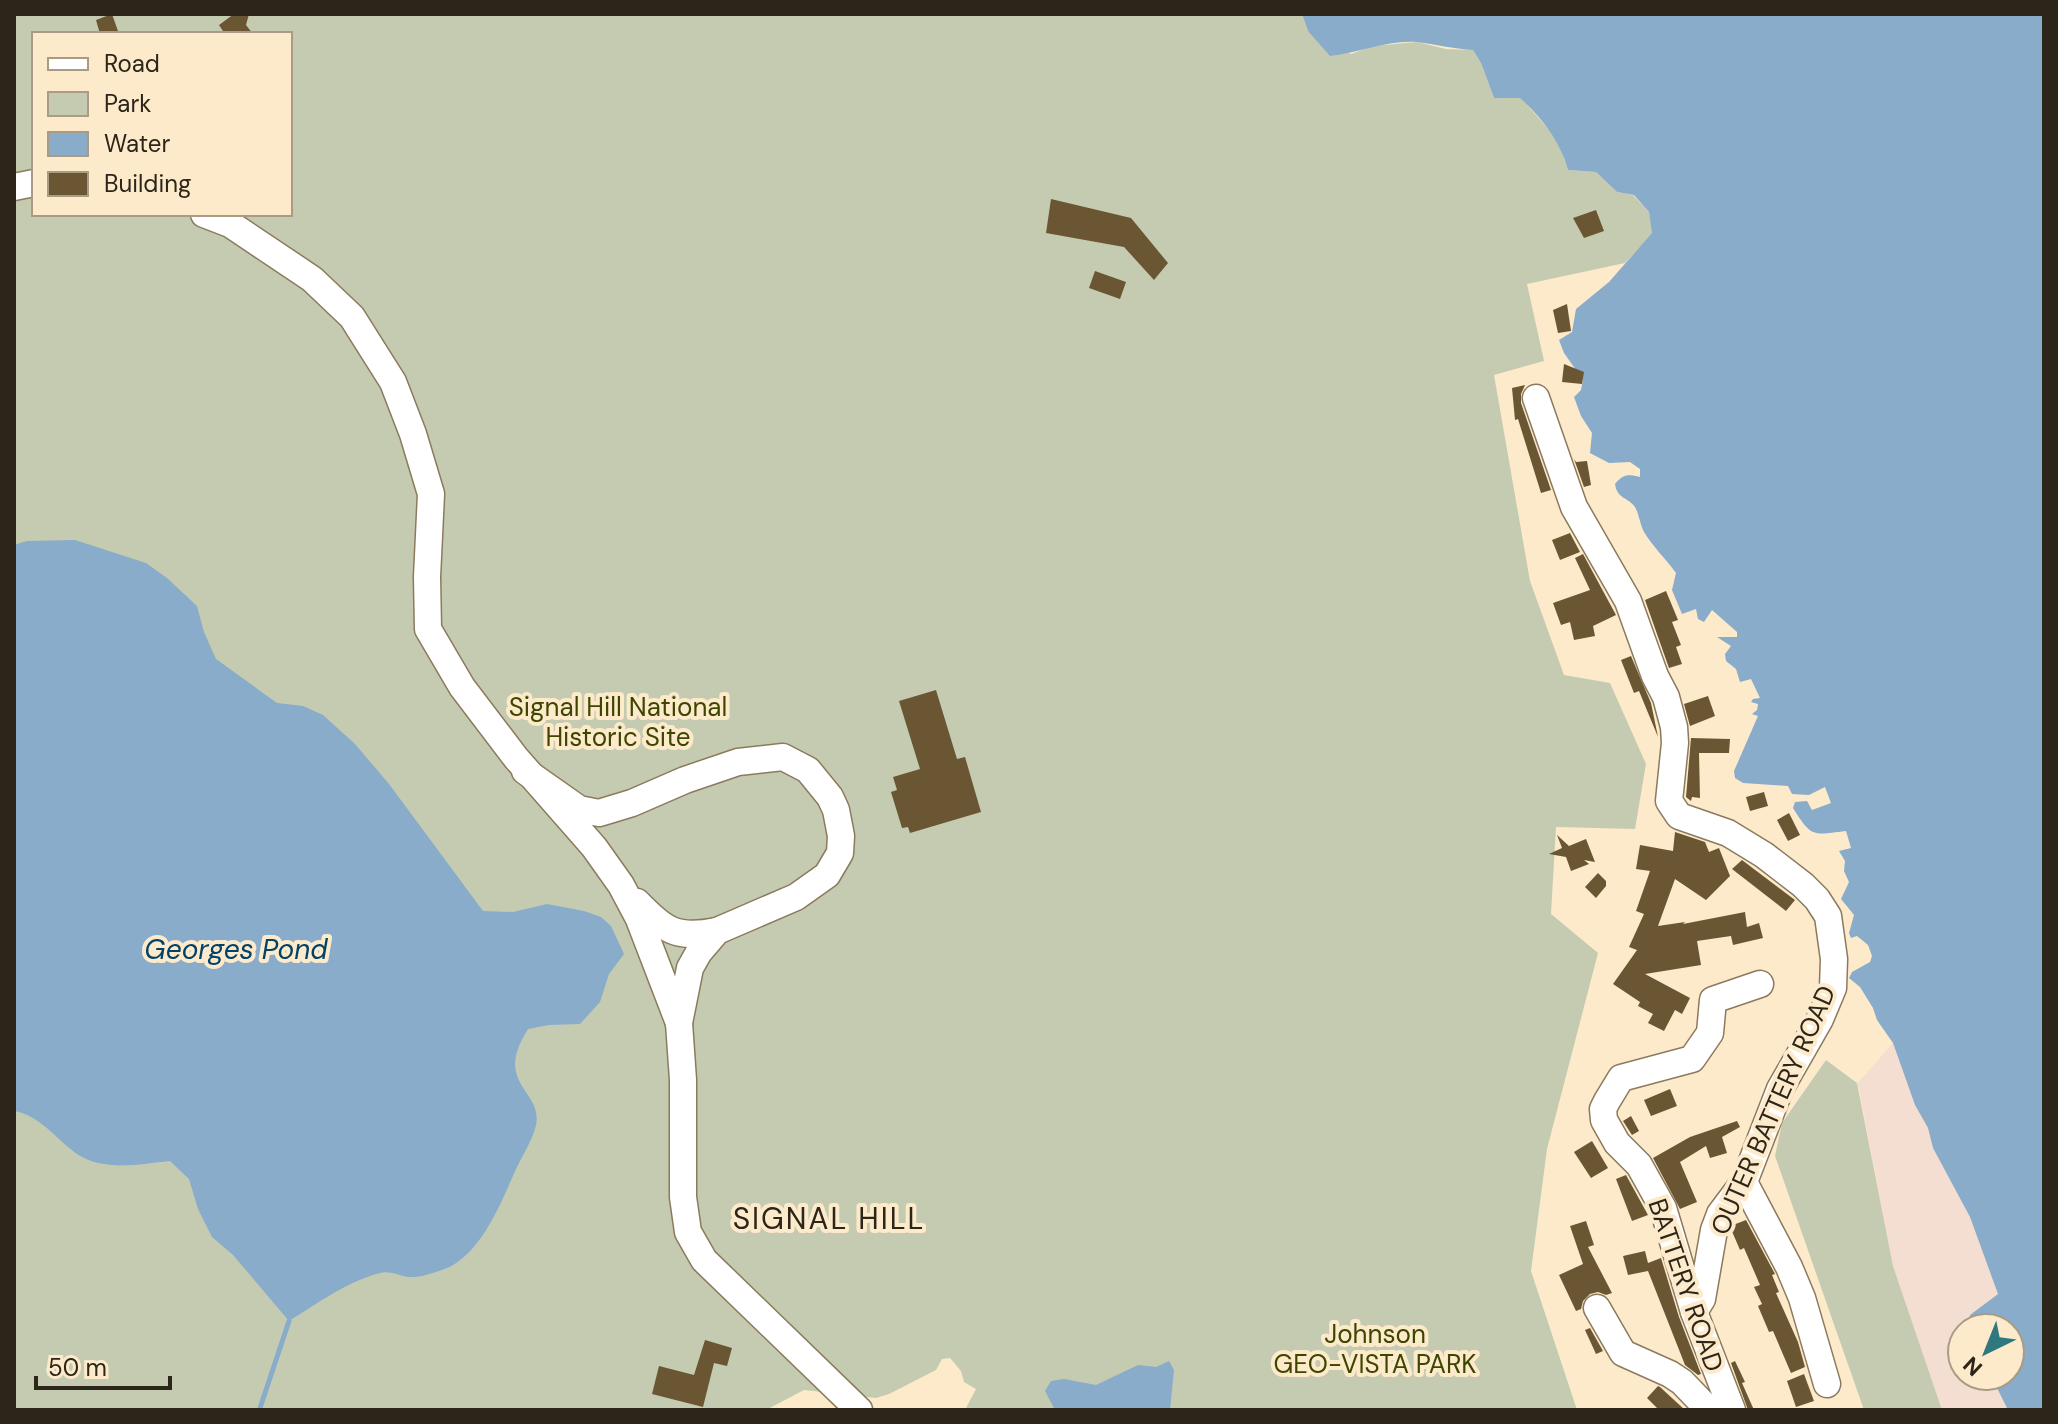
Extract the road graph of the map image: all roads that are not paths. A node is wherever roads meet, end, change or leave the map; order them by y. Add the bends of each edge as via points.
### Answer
1 (209, 216) edge
2 (1536, 398) dead end
3 (525, 771) junction
4 (632, 803) junction
5 (594, 847) junction
6 (621, 885) junction
7 (717, 931) junction
8 (1760, 984) dead end
9 (679, 1023) junction
10 (1744, 1182) junction
11 (1597, 1308) dead end
12 (1694, 1312) junction
13 (1827, 1384) dead end
14 (859, 1410) edge
15 (1709, 1410) edge
16 (1732, 1410) edge

1 - 3 street via 230,224 312,279 352,317 393,382 431,494 428,629 462,687
2 - 10 street, OUTER BATTERY ROAD via 1574,507 1628,601 1666,697 1674,727 1672,809 1764,855 1803,885 1828,916 1833,988 1780,1089
3 - 4 street via 584,811 603,812
3 - 5 street
4 - 5 street
4 - 7 street via 738,762 771,757 808,770 830,797 841,836 840,853 827,875 796,897
5 - 6 street
6 - 7 street via 669,930 685,935
6 - 9 street
7 - 9 street via 693,960
8 - 12 street, BATTERY ROAD via 1713,1000 1710,1033 1692,1059 1621,1078 1603,1109 1608,1131 1639,1165 1663,1208
9 - 14 street via 683,1197 692,1243 721,1280
10 - 12 street, OUTER BATTERY ROAD via 1720,1214 1702,1299
10 - 13 street via 1802,1298
11 - 15 street via 1623,1353 1670,1374
12 - 16 street, BATTERY ROAD

